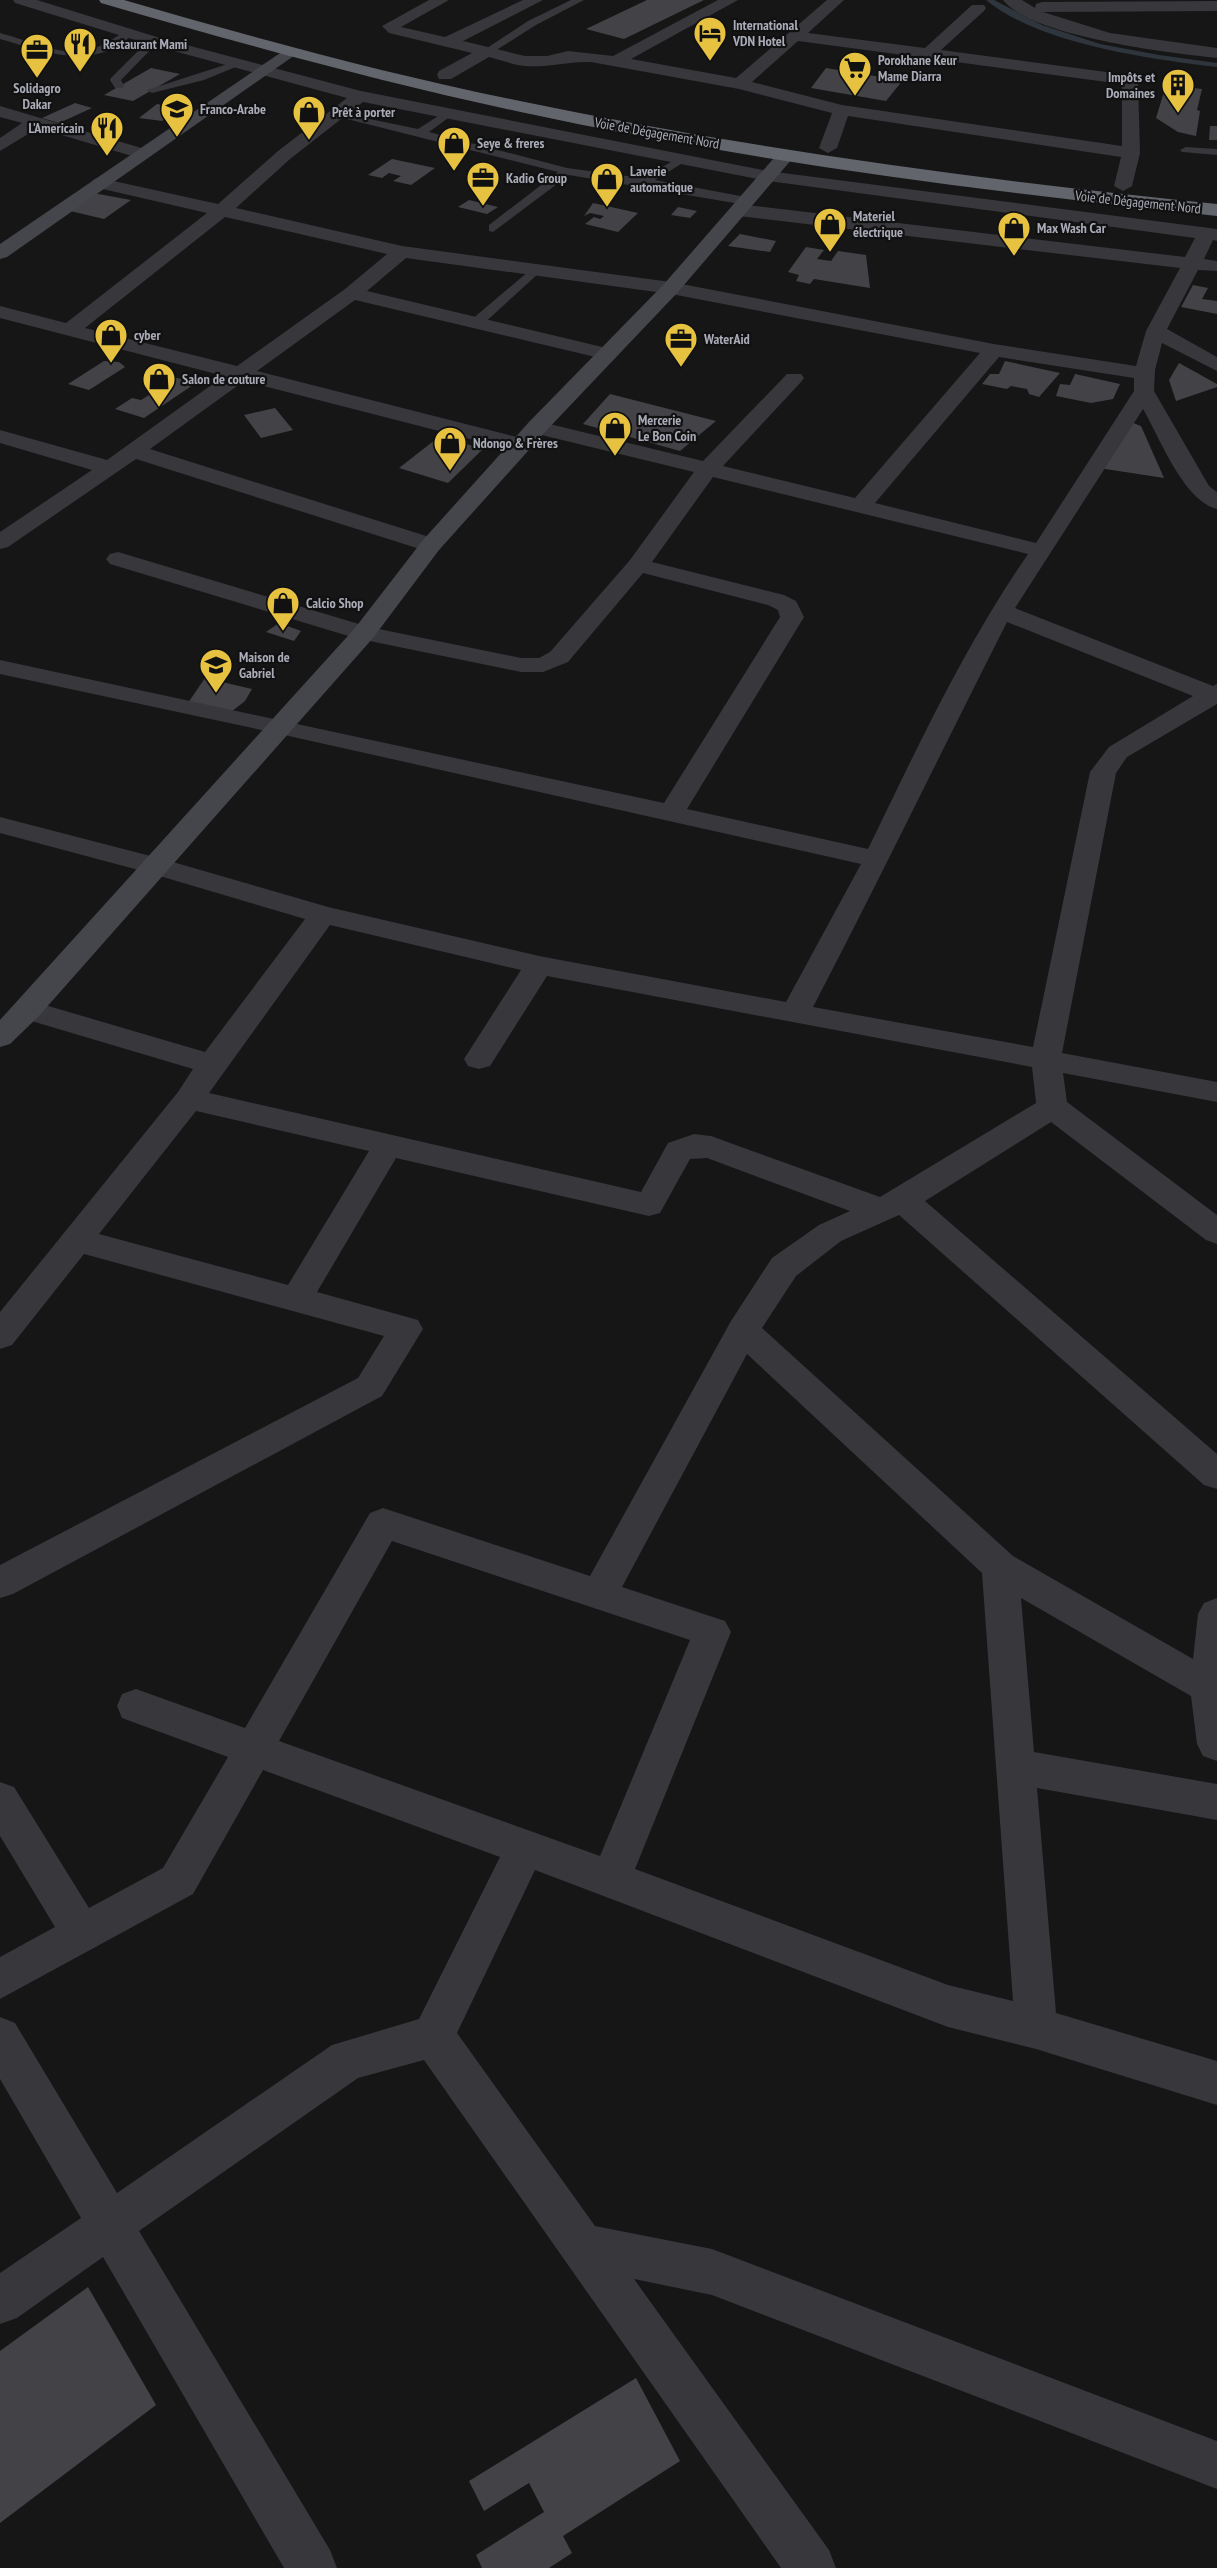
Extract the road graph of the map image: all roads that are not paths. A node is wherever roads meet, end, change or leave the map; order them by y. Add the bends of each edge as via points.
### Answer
1 (21, 0) edge
2 (107, 0) edge
3 (158, 0) edge
4 (441, 0) edge
5 (535, 0) edge
6 (579, 0) edge
7 (730, 0) edge
8 (836, 0) edge
9 (1016, 3) edge
10 (1217, 6) edge
11 (978, 8) dead end
12 (128, 34) junction
13 (0, 36) edge
14 (795, 36) junction
15 (154, 41) junction
16 (446, 43) junction
17 (289, 52) junction
18 (486, 52) junction
19 (929, 53) junction
20 (1217, 53) edge
21 (616, 61) junction
22 (238, 64) junction
23 (261, 69) junction
24 (445, 75) junction
25 (740, 84) junction
26 (119, 86) dead end
27 (152, 90) dead end
28 (360, 96) junction
29 (842, 110) junction
30 (0, 111) edge
31 (450, 113) junction
32 (336, 115) junction
33 (36, 122) junction
34 (420, 133) junction
35 (0, 146) edge
36 (828, 148) junction
37 (1186, 150) dead end
38 (1217, 152) edge
39 (1131, 153) junction
40 (142, 154) junction
41 (786, 154) junction
42 (682, 159) junction
43 (567, 171) junction
44 (768, 176) junction
45 (644, 182) junction
46 (100, 183) junction
47 (1123, 186) junction
48 (1217, 196) edge
49 (968, 202) junction
50 (742, 206) junction
51 (223, 210) junction
52 (1217, 210) edge
53 (493, 228) dead end
54 (1211, 234) edge
55 (959, 235) junction
56 (4, 246) edge
57 (402, 252) junction
58 (1194, 263) junction
59 (1217, 266) edge
60 (535, 270) junction
61 (671, 288) junction
62 (352, 293) junction
63 (0, 312) edge
64 (476, 323) junction
65 (71, 329) junction
66 (1156, 331) junction
67 (994, 350) junction
68 (608, 354) junction
69 (1217, 364) edge
70 (240, 372) junction
71 (794, 378) dead end
72 (1144, 382) junction
73 (537, 427) junction
74 (0, 436) edge
75 (521, 445) junction
76 (132, 451) junction
77 (110, 468) junction
78 (707, 470) junction
79 (1217, 502) edge
80 (861, 505) junction
81 (0, 542) edge
82 (431, 545) junction
83 (1042, 552) junction
84 (118, 559) dead end
85 (638, 565) junction
86 (1001, 611) junction
87 (364, 633) junction
88 (0, 667) edge
89 (1216, 694) edge
90 (280, 726) junction
91 (672, 812) junction
92 (0, 825) edge
93 (878, 859) junction
94 (156, 866) junction
95 (323, 915) junction
96 (539, 965) junction
97 (28, 1010) junction
98 (795, 1012) junction
99 (0, 1037) edge
100 (479, 1059) dead end
101 (1046, 1059) junction
102 (212, 1064) junction
103 (1212, 1082) edge
104 (189, 1099) junction
105 (1052, 1107) junction
106 (388, 1145) junction
107 (891, 1205) junction
108 (1217, 1232) edge
109 (77, 1240) junction
110 (296, 1299) junction
111 (743, 1330) junction
112 (0, 1336) edge
113 (1217, 1475) edge
114 (1000, 1567) junction
115 (0, 1583) edge
116 (599, 1595) junction
117 (1217, 1614) edge
118 (1209, 1687) junction
119 (136, 1706) dead end
120 (1217, 1744) edge
121 (254, 1749) junction
122 (1015, 1766) junction
123 (0, 1800) edge
124 (1217, 1802) edge
125 (525, 1848) junction
126 (611, 1879) junction
127 (82, 1934) junction
128 (0, 1979) edge
129 (1036, 2028) junction
130 (433, 2036) junction
131 (0, 2038) edge
132 (1217, 2083) edge
133 (110, 2225) junction
134 (582, 2246) junction
135 (0, 2301) edge
136 (1217, 2465) edge
137 (312, 2568) edge
138 (811, 2568) edge

1 - 12 street
2 - 17 highway, Voie de Dégagement Nord
3 - 24 highway, Voie de Dégagement Nord
4 - 16 street via 390,26
5 - 16 street
6 - 18 lane via 551,12
7 - 21 street
8 - 14 street
9 - 10 street
9 - 20 street via 1034,15 1130,43
11 - 19 street
12 - 13 lane via 99,50 79,54 61,53
12 - 15 street
14 - 19 street
14 - 25 street
15 - 22 street
15 - 26 lane via 115,80
16 - 18 street
17 - 23 street
17 - 41 highway, Voie de Dégagement Nord via 580,119
18 - 21 street via 535,62 580,55
18 - 24 street
19 - 39 street via 1130,80
21 - 25 street
22 - 23 street
22 - 27 lane
23 - 28 street
23 - 40 street
24 - 36 highway, Voie de Dégagement Nord via 611,111
25 - 29 street
28 - 31 street
28 - 32 street
29 - 36 street
29 - 39 street
30 - 33 street
31 - 34 lane
31 - 42 street
32 - 34 lane
32 - 51 street
33 - 35 street
33 - 40 street
34 - 43 lane
36 - 47 highway, Voie de Dégagement Nord
37 - 38 lane
39 - 47 street
40 - 46 street
41 - 44 street
41 - 52 highway, Voie de Dégagement Nord via 911,175
42 - 44 street
42 - 45 lane
43 - 45 lane
43 - 53 lane
44 - 49 street
44 - 50 street
45 - 50 lane
46 - 51 street
46 - 56 street
47 - 48 highway, Voie de Dégagement Nord
49 - 54 street
49 - 55 street
50 - 55 street
50 - 61 street
51 - 57 street
51 - 65 street
54 - 58 street
55 - 58 street
57 - 60 street
57 - 62 street
58 - 59 street
58 - 66 street
60 - 61 street
60 - 64 lane
61 - 67 street
61 - 68 street
62 - 64 street
62 - 70 street
63 - 65 street
64 - 68 street
65 - 70 street
66 - 69 street
66 - 72 street
67 - 72 street
67 - 80 street
68 - 73 street
70 - 75 street
70 - 76 street
71 - 78 street
72 - 79 street via 1200,490
72 - 83 street
73 - 75 street
73 - 78 street
74 - 77 street
75 - 82 street
76 - 77 street
76 - 82 street
77 - 81 street
78 - 80 street
78 - 85 street
80 - 83 street
82 - 87 street
83 - 86 street
84 - 87 street
85 - 87 street via 559,657 543,665 521,665
85 - 91 street via 776,600 788,606 792,617
86 - 89 street
86 - 93 street via 928,751
87 - 90 street
88 - 90 street
89 - 101 street via 1118,752 1103,772
90 - 91 street
90 - 94 street
91 - 93 street
92 - 94 street
93 - 98 street
94 - 95 street
94 - 97 street
95 - 96 street
95 - 102 street
96 - 98 street
96 - 100 street
97 - 99 street
97 - 102 street
98 - 101 street
101 - 103 street
101 - 105 street
102 - 104 street
104 - 106 street
104 - 109 street
105 - 107 street
105 - 108 street
106 - 107 street via 649,1205 679,1151 694,1145 711,1147
106 - 110 street
107 - 111 street via 830,1233 784,1267
107 - 113 street
109 - 110 street
109 - 112 street
110 - 115 street via 406,1329 370,1387
111 - 114 street
111 - 116 street
114 - 118 street
114 - 122 street
116 - 121 street via 383,1523
116 - 126 street via 712,1632
117 - 118 street
118 - 120 street
119 - 121 street
121 - 125 street
121 - 127 street via 178,1881
122 - 124 street
122 - 129 street
123 - 127 street
125 - 126 street
125 - 130 street
126 - 129 street via 948,2006
127 - 128 street
129 - 132 street
130 - 133 street via 347,2060
130 - 134 street
131 - 133 street
133 - 135 street
133 - 137 street
134 - 136 street via 712,2272
134 - 138 street

